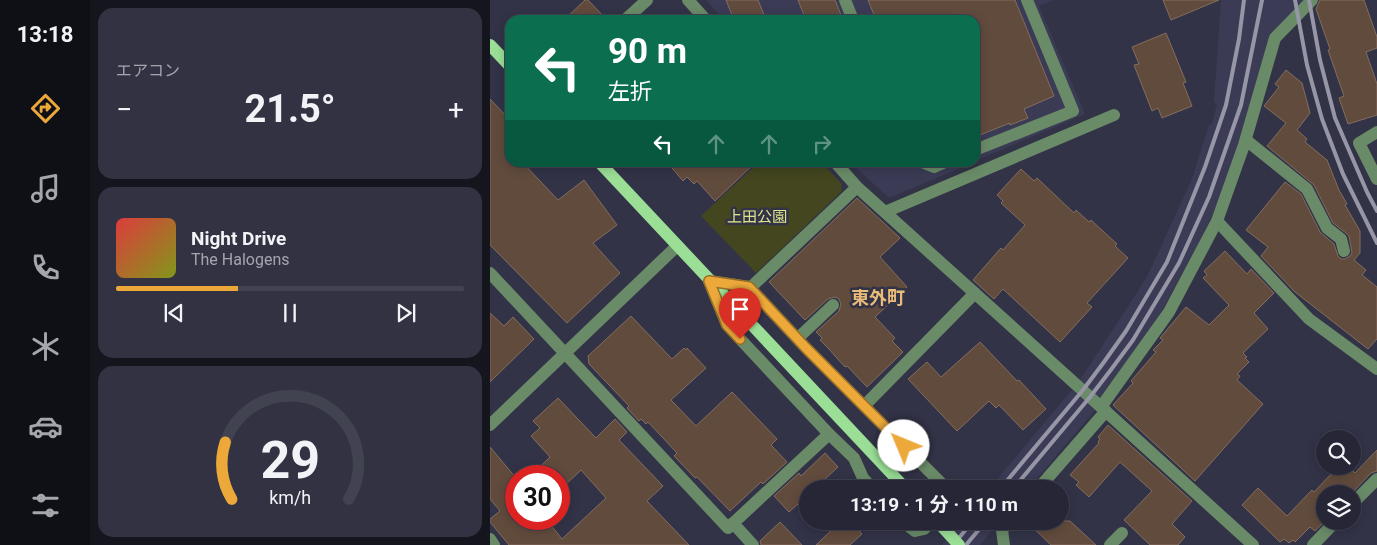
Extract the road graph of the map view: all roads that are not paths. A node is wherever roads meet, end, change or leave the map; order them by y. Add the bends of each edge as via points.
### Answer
1 (647, 0) edge
2 (688, 0) edge
3 (845, 0) edge
4 (1027, 0) edge
5 (1312, 0) edge
6 (630, 15) edge
7 (702, 15) edge
8 (851, 15) edge
9 (490, 45) edge
10 (505, 61) edge
11 (1114, 115) dead end
12 (1377, 132) edge
13 (1246, 140) junction
14 (980, 148) edge
15 (604, 167) edge
16 (839, 167) edge
17 (1377, 179) edge
18 (857, 187) junction
19 (885, 212) junction
20 (1217, 221) junction
21 (677, 246) junction
22 (1344, 250) dead end
23 (490, 273) edge
24 (709, 281) junction
25 (750, 288) junction
26 (975, 293) junction
27 (833, 305) dead end
28 (798, 338) junction
29 (565, 352) junction
30 (1377, 369) edge
31 (864, 406) junction
32 (1104, 408) junction
33 (490, 425) edge
34 (829, 434) junction
35 (1377, 479) edge
36 (865, 480) edge
37 (898, 480) edge
38 (937, 480) edge
39 (1045, 480) edge
40 (1361, 495) edge
41 (733, 524) junction
42 (945, 530) edge
43 (1002, 530) edge
44 (1327, 530) edge
45 (1122, 533) dead end
46 (490, 539) edge
47 (494, 545) edge
48 (753, 545) edge
49 (959, 545) edge
50 (1004, 545) edge
51 (1110, 545) edge
52 (1253, 545) edge
53 (1313, 545) edge

1 - 6 street
2 - 7 street
3 - 8 street
4 - 14 street via 1073,111
5 - 13 street via 1275,38
9 - 10 main road
11 - 19 street
12 - 17 street via 1359,143
13 - 20 street
13 - 22 street via 1307,190 1327,228 1341,239
15 - 21 main road
16 - 18 street
18 - 19 street
18 - 25 street
19 - 26 street
20 - 30 street via 1308,319
20 - 32 street via 1169,312
21 - 24 main road
21 - 29 street
23 - 29 street
24 - 25 street
24 - 34 street via 727,325
24 - 37 main road
25 - 28 street
26 - 31 street
26 - 32 street
27 - 28 street
28 - 31 street
29 - 33 street
29 - 41 street via 728,528
31 - 38 street
32 - 39 street
32 - 52 street
34 - 36 street via 854,458
34 - 41 street
35 - 40 street
41 - 48 street
42 - 49 main road, bridge
43 - 50 street
44 - 53 street
45 - 51 street
46 - 47 street

